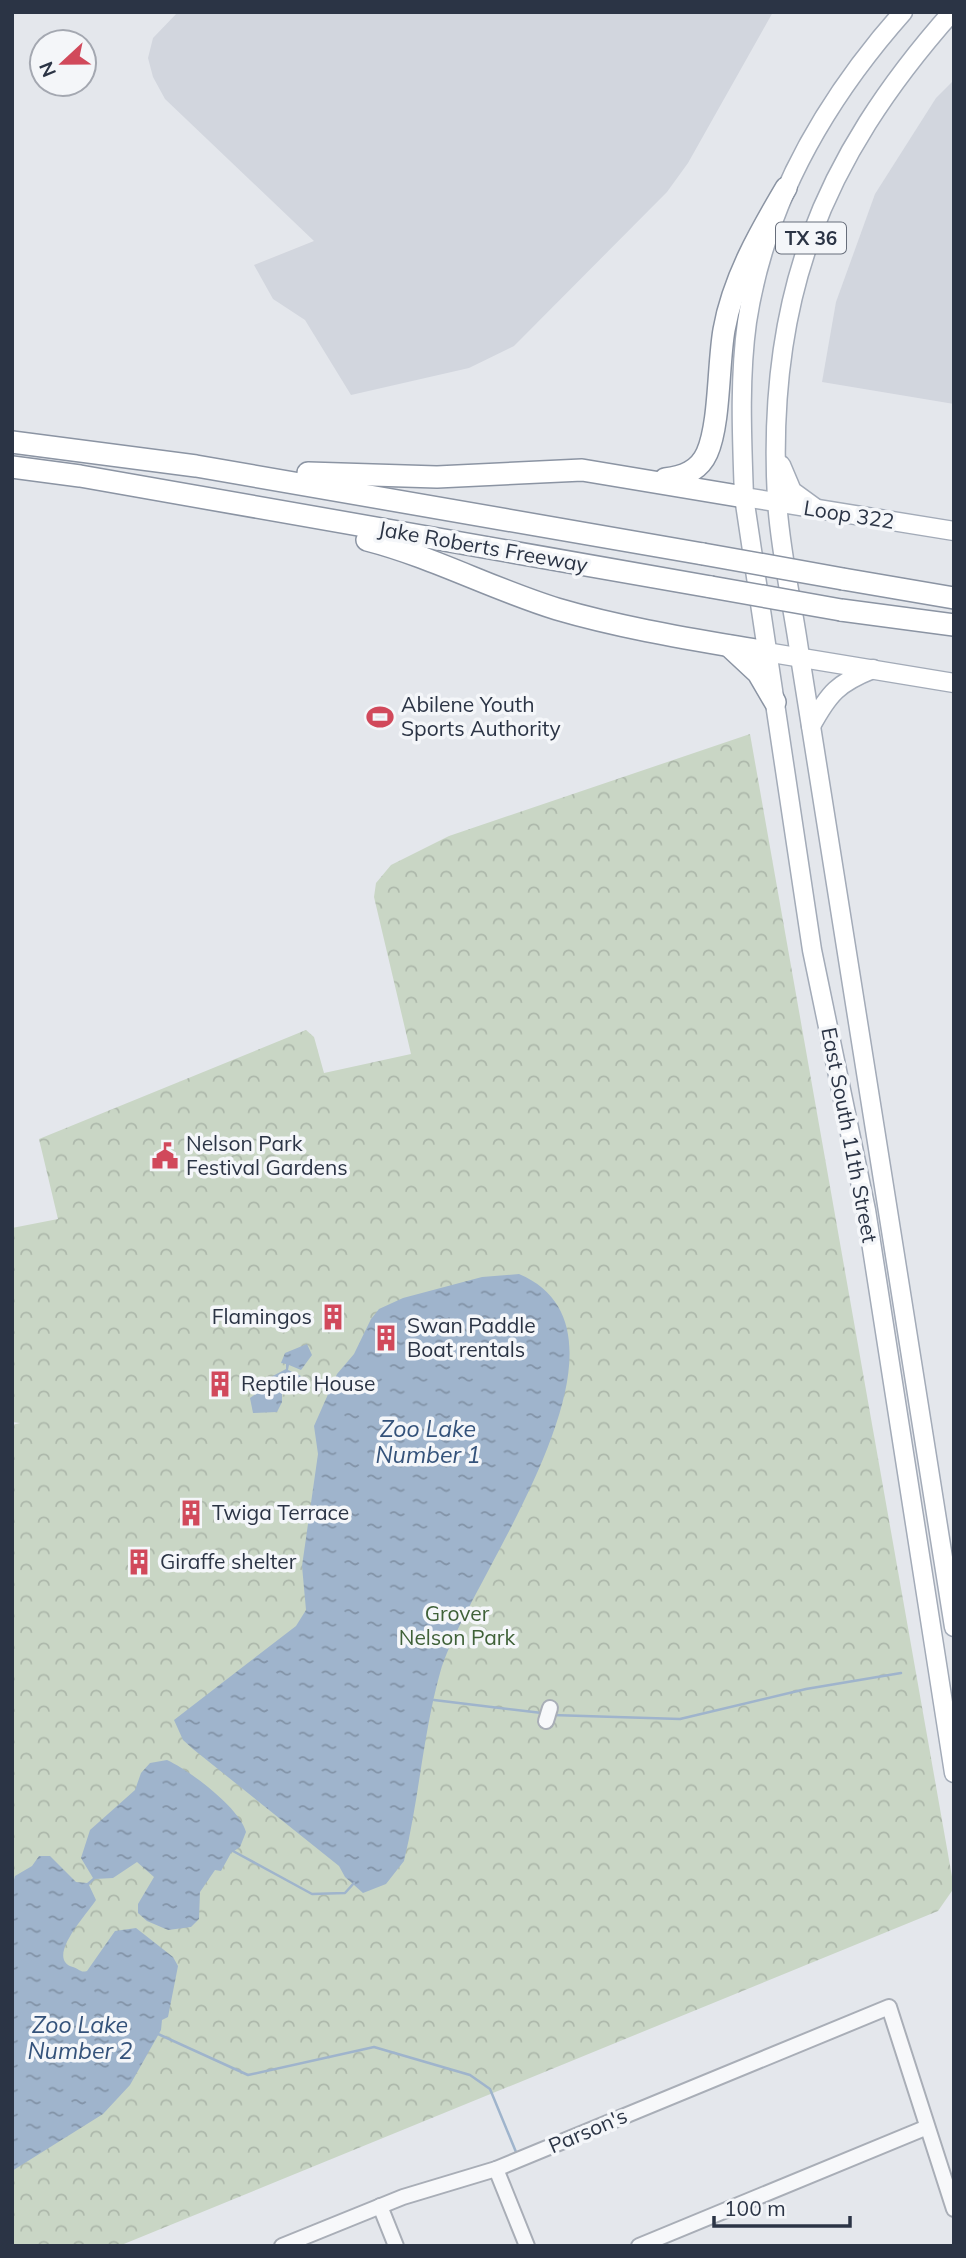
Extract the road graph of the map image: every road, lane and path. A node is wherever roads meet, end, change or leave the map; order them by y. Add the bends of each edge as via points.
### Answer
1 (903, 12) edge
2 (952, 12) edge
3 (786, 188) junction
4 (12, 442) edge
5 (776, 447) junction
6 (183, 464) junction
7 (12, 467) edge
8 (654, 481) junction
9 (744, 497) junction
10 (202, 499) junction
11 (777, 503) junction
12 (821, 510) junction
13 (954, 531) edge
14 (954, 598) edge
15 (954, 625) edge
16 (727, 645) junction
17 (766, 652) junction
18 (800, 657) junction
19 (875, 669) junction
20 (954, 683) edge
21 (775, 702) junction
22 (811, 726) junction
23 (954, 1627) edge
24 (954, 1773) edge
25 (925, 2128) junction
26 (496, 2169) junction
27 (380, 2206) junction
28 (954, 2209) edge
29 (282, 2246) edge
30 (396, 2246) edge
31 (527, 2246) edge
32 (639, 2246) edge

1 - 3 main road, TX 36 via 816,128
2 - 5 main road, TX 36 via 859,131 820,210 793,289 779,380
3 - 8 highway via 757,238 732,298 707,453 682,477
3 - 9 main road, TX 36 via 747,321 741,391
4 - 6 highway, Jake Roberts Freeway
5 - 11 main road, TX 36
5 - 12 main road via 792,491
6 - 8 highway via 363,477 583,470
6 - 14 highway, Jake Roberts Freeway, bridge
7 - 10 highway, Jake Roberts Freeway
8 - 9 highway
9 - 11 main road, Loop 322
9 - 17 main road, East South 11th Street / TX 36
10 - 15 highway, Jake Roberts Freeway, bridge via 841,610
10 - 16 highway via 402,549 496,589 559,609
11 - 12 main road, Loop 322
11 - 18 main road, East South 11th Street / TX 36
12 - 13 main road, Loop 322
16 - 17 highway
16 - 21 highway via 758,673
17 - 18 main road
17 - 21 main road, East South 11th Street / TX 36
18 - 19 main road
18 - 22 main road, East South 11th Street / TX 36
19 - 20 main road
19 - 22 main road via 840,684
21 - 24 main road, East South 11th Street / TX 36 via 812,950 866,1210
22 - 23 main road, East South 11th Street / TX 36
25 - 26 street, Parson's via 889,2007
25 - 28 street
25 - 32 street
26 - 27 street, Parson's
26 - 31 street
27 - 29 street, Parson's
27 - 30 street

